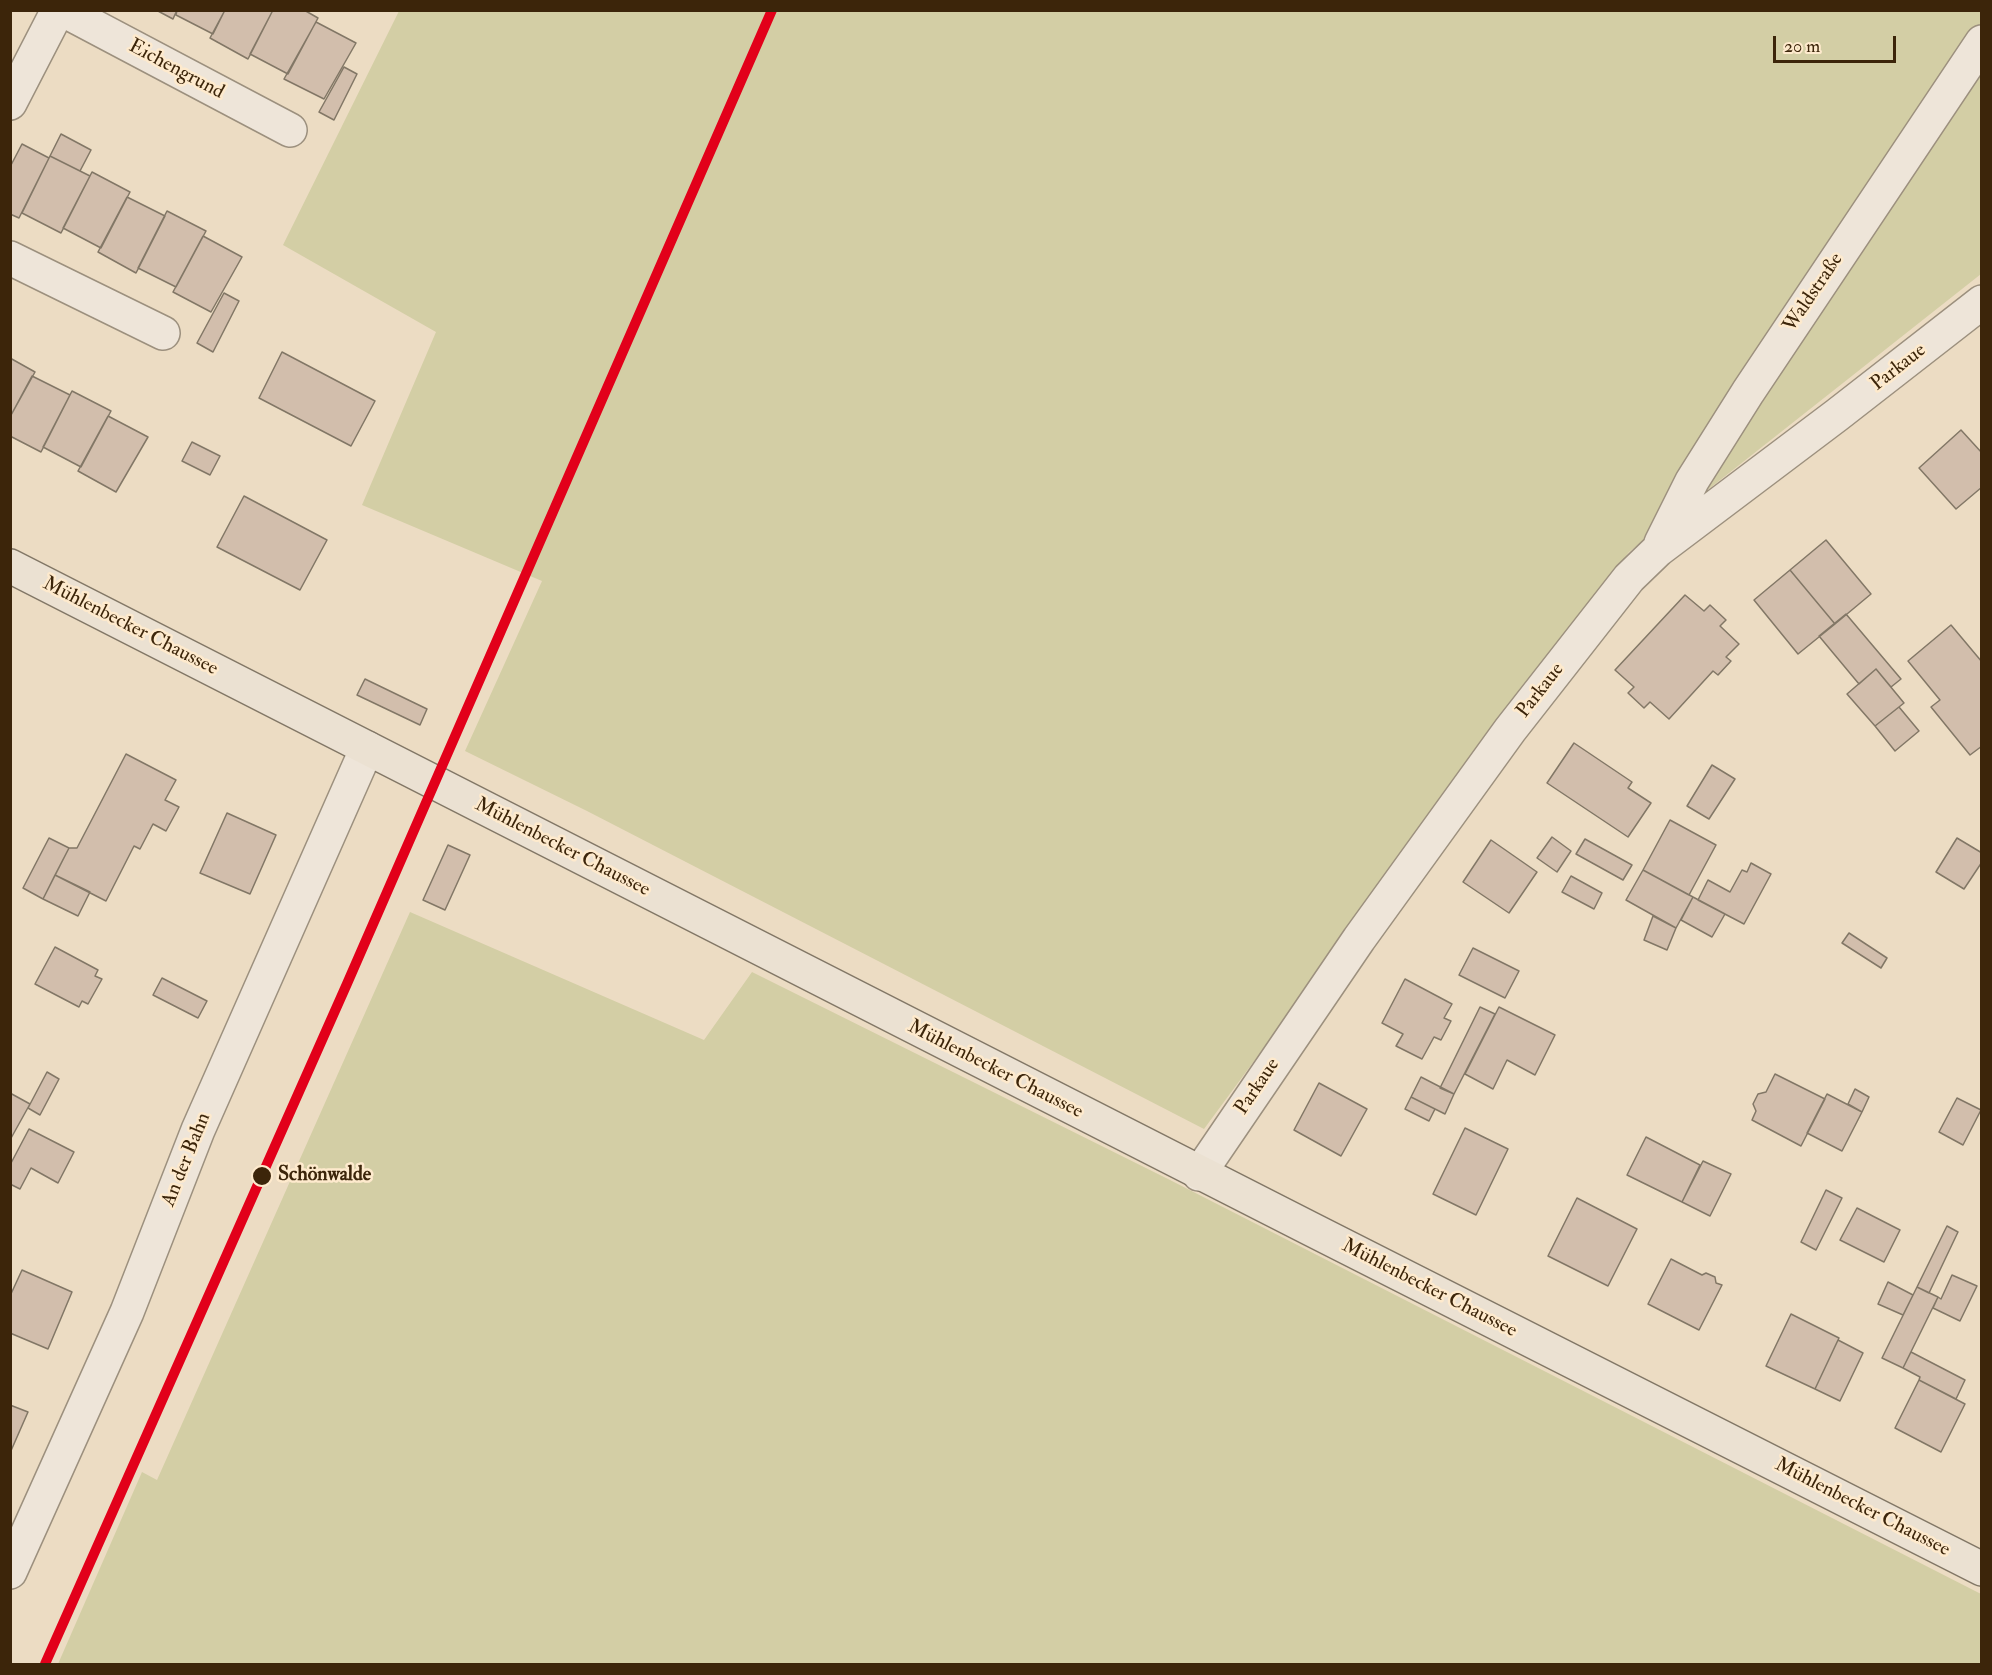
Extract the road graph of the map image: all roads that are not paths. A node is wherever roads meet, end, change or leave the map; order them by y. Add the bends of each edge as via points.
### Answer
1 (58, 10) edge
2 (63, 10) edge
3 (1982, 42) edge
4 (10, 103) edge
5 (290, 130) dead end
6 (10, 258) edge
7 (1982, 302) edge
8 (163, 333) dead end
9 (1658, 550) junction
10 (10, 566) edge
11 (367, 748) junction
12 (1199, 1174) junction
13 (1982, 1569) edge
14 (10, 1572) edge

1 - 4 street
2 - 5 street, Eichengrund
3 - 9 street, Waldstraße via 1748,392 1692,481
6 - 8 street
7 - 9 street, Parkaue
9 - 12 street, Parkaue via 1629,578 1510,730 1359,939
10 - 11 main road, Mühlenbecker Chaussee
11 - 12 main road, Mühlenbecker Chaussee
11 - 14 street, An der Bahn via 198,1130 127,1312
12 - 13 main road, Mühlenbecker Chaussee

